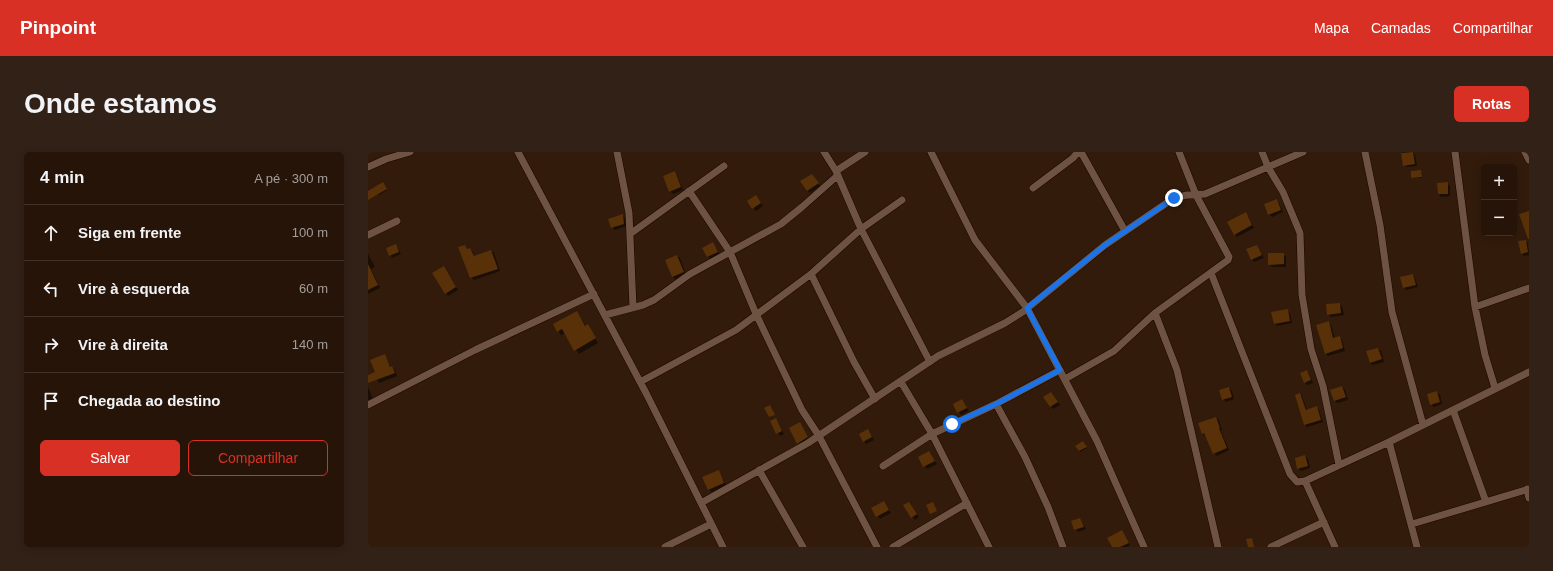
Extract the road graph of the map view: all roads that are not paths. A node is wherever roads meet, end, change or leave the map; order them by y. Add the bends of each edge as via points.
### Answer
1 (410, 152) edge
2 (518, 152) edge
3 (617, 152) edge
4 (824, 152) edge
5 (865, 152) edge
6 (931, 152) edge
7 (1081, 152) edge
8 (1179, 152) edge
9 (1262, 152) edge
10 (1303, 152) edge
11 (1365, 152) edge
12 (1455, 152) edge
13 (1525, 152) edge
14 (1073, 154) edge
15 (1529, 160) edge
16 (724, 166) dead end
17 (368, 167) edge
18 (1268, 167) junction
19 (837, 174) junction
20 (1033, 188) dead end
21 (689, 192) junction
22 (1196, 195) junction
23 (902, 200) dead end
24 (397, 221) dead end
25 (861, 229) junction
26 (1125, 231) junction
27 (630, 234) junction
28 (368, 235) edge
29 (730, 252) junction
30 (1211, 273) junction
31 (811, 274) junction
32 (1529, 288) edge
33 (594, 294) junction
34 (633, 307) junction
35 (1475, 307) junction
36 (1027, 308) junction
37 (1155, 313) junction
38 (756, 314) junction
39 (605, 316) junction
40 (930, 362) junction
41 (1060, 370) junction
42 (1529, 372) edge
43 (1065, 379) junction
44 (640, 382) junction
45 (901, 382) junction
46 (1495, 388) junction
47 (875, 399) junction
48 (996, 404) junction
49 (368, 405) edge
50 (1453, 410) junction
51 (1423, 425) junction
52 (932, 434) junction
53 (819, 436) junction
54 (1389, 442) junction
55 (1339, 465) junction
56 (883, 466) dead end
57 (759, 470) junction
58 (1305, 481) junction
59 (1528, 489) edge
60 (1529, 498) edge
61 (1486, 502) junction
62 (701, 503) junction
63 (967, 503) junction
64 (1324, 522) junction
65 (711, 524) junction
66 (1412, 524) junction
67 (665, 547) edge
68 (723, 547) edge
69 (803, 547) edge
70 (877, 547) edge
71 (893, 547) edge
72 (989, 547) edge
73 (1063, 547) edge
74 (1144, 547) edge
75 (1218, 547) edge
76 (1271, 547) edge
77 (1335, 547) edge
78 (1417, 547) edge

1 - 17 street
2 - 33 street
3 - 27 street via 629,213
4 - 19 street
5 - 19 street
6 - 36 street via 975,240
7 - 26 street
8 - 22 street
9 - 18 street
10 - 18 street
11 - 51 street via 1380,225 1392,312
12 - 35 street
13 - 15 street
14 - 20 street
16 - 21 street
18 - 22 street via 1205,194
18 - 55 street via 1283,192 1300,233 1302,295 1311,349 1323,386
19 - 25 street
19 - 29 street via 780,224
21 - 27 street
21 - 29 street
22 - 26 street via 1174,198
22 - 30 street via 1229,257
23 - 25 street
24 - 28 street
25 - 31 street
25 - 40 street
26 - 36 street
27 - 34 street
29 - 34 street via 690,274 654,300
29 - 38 street
30 - 37 street
30 - 58 street via 1290,474 1297,482
31 - 38 street
31 - 47 street
32 - 35 street
33 - 39 street
33 - 49 street via 475,350
34 - 39 street
35 - 46 street
36 - 40 street via 1005,323
36 - 41 street
37 - 43 street via 1114,351
37 - 75 street via 1177,370
38 - 44 street via 729,334
38 - 53 street via 802,410
39 - 44 street
40 - 45 street
41 - 43 street
41 - 48 street
42 - 46 street
43 - 74 street via 1097,441
44 - 62 street
45 - 47 street
45 - 52 street
46 - 50 street
47 - 53 street
48 - 52 street
48 - 73 street via 1048,507
50 - 51 street
50 - 61 street
51 - 54 street
52 - 56 street
52 - 63 street
53 - 57 street
53 - 70 street
54 - 55 street
54 - 66 street
55 - 58 street
57 - 62 street
57 - 69 street
58 - 64 street
59 - 60 street
59 - 61 street
61 - 66 street
62 - 65 street
63 - 71 street
63 - 72 street
64 - 76 street
64 - 77 street
65 - 67 street
65 - 68 street
66 - 78 street

